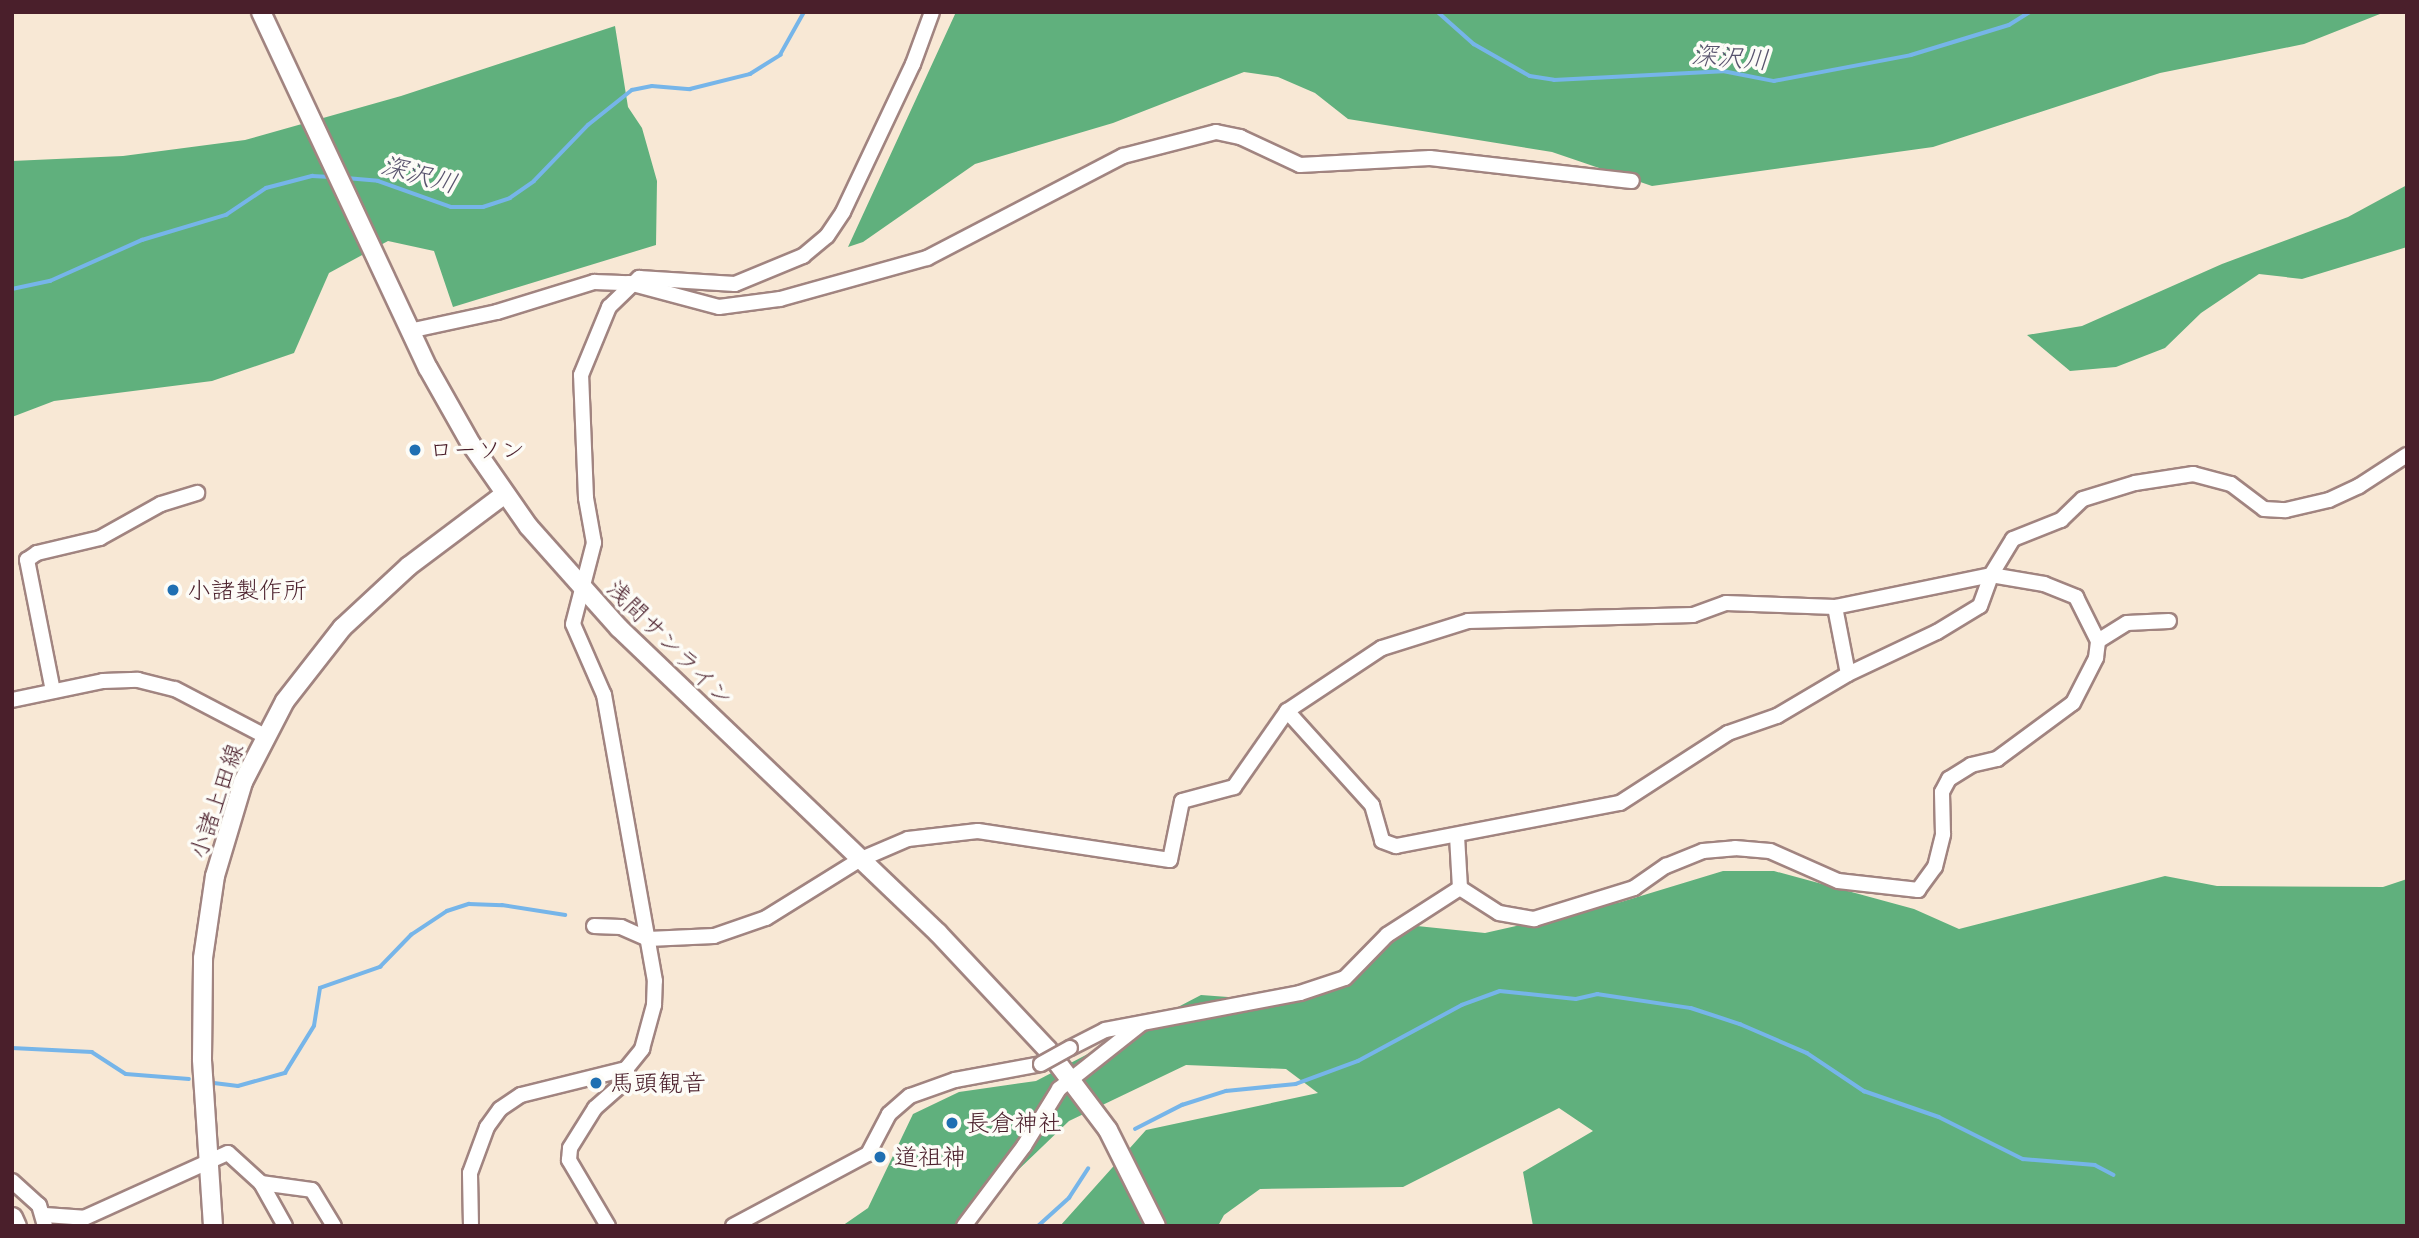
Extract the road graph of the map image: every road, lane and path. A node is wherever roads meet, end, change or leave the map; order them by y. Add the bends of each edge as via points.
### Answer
1 (261, 12) edge
2 (932, 12) edge
3 (1632, 181) dead end
4 (629, 284) junction
5 (409, 331) junction
6 (2407, 454) edge
7 (197, 494) dead end
8 (505, 494) junction
9 (1990, 575) junction
10 (581, 589) junction
11 (1835, 607) junction
12 (2169, 621) dead end
13 (2098, 640) junction
14 (1848, 674) junction
15 (53, 691) junction
16 (12, 700) edge
17 (1287, 711) junction
18 (265, 736) junction
19 (1457, 836) junction
20 (859, 860) junction
21 (1460, 888) junction
22 (594, 926) dead end
23 (648, 939) junction
24 (1143, 1023) junction
25 (626, 1069) junction
26 (1071, 1076) junction
27 (207, 1159) junction
28 (12, 1181) edge
29 (261, 1183) junction
30 (12, 1217) edge
31 (45, 1220) edge
32 (16, 1226) edge
33 (213, 1226) edge
34 (285, 1226) edge
35 (334, 1226) edge
36 (471, 1226) edge
37 (608, 1226) edge
38 (733, 1226) edge
39 (964, 1226) edge
40 (1156, 1226) edge

1 - 5 main road, 浅間サンライン
2 - 4 street via 913,64 827,236 803,256 735,284 665,277 639,278
3 - 4 street via 1430,158 1300,165 1240,137 1216,132 1123,156 927,258 889,271 780,299 719,307
4 - 5 street via 594,282 496,312
4 - 10 street via 609,307 581,375 586,498 594,543
5 - 8 main road, 浅間サンライン via 446,403
6 - 9 street via 2329,500 2286,510 2264,509 2231,484 2193,474 2100,493 2083,499 2061,520 2013,539
7 - 15 street via 161,504 100,538 37,553 27,560
8 - 10 main road, 浅間サンライン
8 - 18 main road, 小諸上田線 via 360,609 302,677
9 - 11 street
9 - 13 street via 2044,584 2076,597
9 - 14 street via 1980,606
10 - 20 main road, 浅間サンライン
10 - 23 street via 573,624 575,637 604,695
11 - 14 street
11 - 17 street via 1726,603 1693,614 1468,621 1382,648
12 - 13 street via 2127,623
13 - 21 street via 2096,657 2073,703 1997,759 1971,765 1949,779 1942,792 1943,834 1935,867 1918,890 1838,881 1770,851 1735,848 1703,852 1666,866 1634,888 1534,919 1499,914
14 - 19 street via 1777,716 1728,733 1620,803
15 - 16 street
15 - 18 street via 113,680 156,683 196,698
17 - 19 street via 1372,805 1382,841 1396,846
17 - 20 street via 1234,787 1182,801 1170,860 978,831 908,839
18 - 27 main road, 小諸上田線 via 234,808 207,917 201,1002
19 - 21 street
20 - 23 street via 744,928 714,936
20 - 26 main road, 浅間サンライン via 938,933
21 - 24 street via 1387,934 1345,978 1300,993
22 - 23 street via 621,927
23 - 25 street via 654,1005 642,1049
24 - 26 street
24 - 38 street, bridge via 1105,1030 1041,1064 955,1080 910,1096 889,1114 868,1154
25 - 36 street via 522,1095 500,1110 487,1127 470,1173
25 - 37 street via 629,1078 595,1108 570,1148 569,1160
26 - 39 street
26 - 40 main road, 浅間サンライン via 1108,1130
27 - 29 street via 228,1153
27 - 31 street via 84,1218
27 - 33 main road, 小諸上田線
28 - 31 street via 32,1196
29 - 34 street
29 - 35 street via 312,1190
30 - 32 highway

